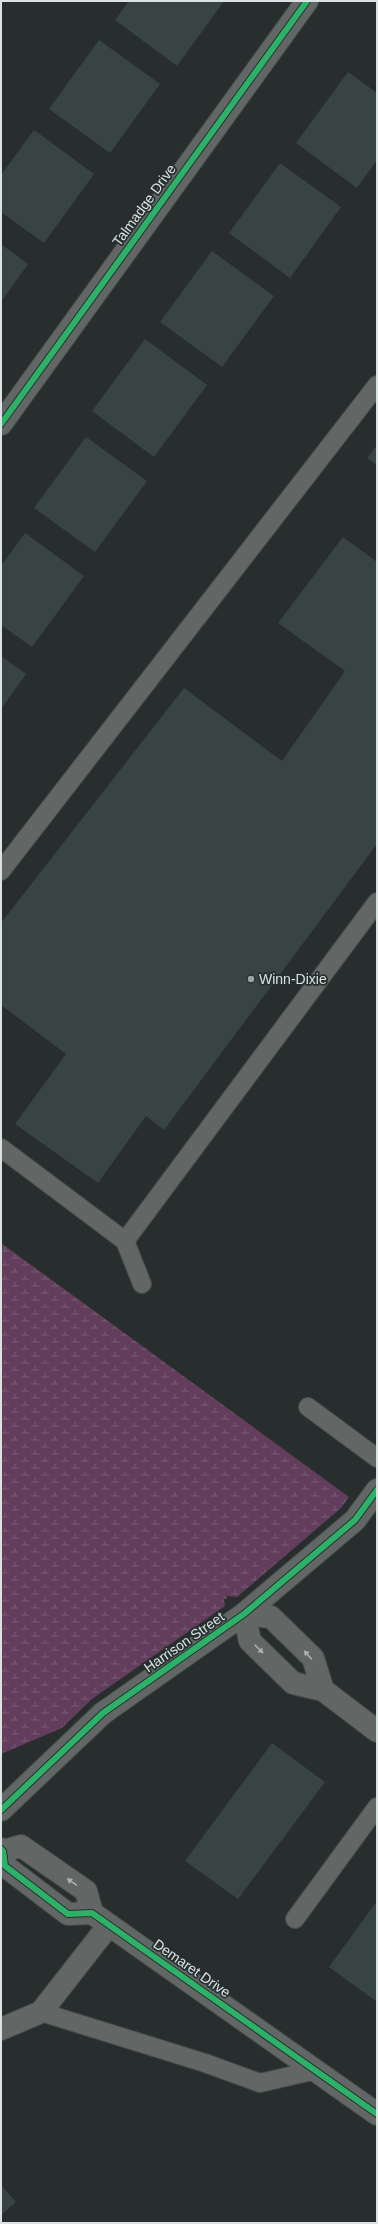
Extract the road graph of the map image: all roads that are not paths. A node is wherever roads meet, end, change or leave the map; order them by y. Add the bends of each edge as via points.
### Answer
1 (307, 1) edge
2 (377, 385) edge
3 (1, 424) edge
4 (1, 871) edge
5 (377, 902) edge
6 (1, 1148) edge
7 (125, 1241) junction
8 (142, 1284) dead end
9 (308, 1407) dead end
10 (377, 1458) edge
11 (377, 1490) edge
12 (244, 1614) junction
13 (323, 1690) junction
14 (377, 1731) edge
15 (377, 1807) edge
16 (1, 1810) edge
17 (2, 1850) edge
18 (100, 1919) junction
19 (295, 1919) dead end
20 (41, 2012) junction
21 (1, 2029) edge
22 (316, 2070) junction
23 (377, 2114) edge

1 - 3 street, Talmadge Drive
2 - 4 lane
5 - 7 lane
6 - 7 lane
7 - 8 lane
9 - 10 lane
11 - 12 street, Harrison Street via 355,1520
12 -> 13 street via 250,1641 293,1683
13 -> 12 street via 313,1658 271,1617
12 - 16 street, Harrison Street via 103,1713
13 - 14 street
15 - 19 lane
17 - 18 street via 5,1866 68,1914
18 - 20 street
18 - 22 street, Demaret Drive
20 - 21 street
20 - 22 lane via 205,2063 260,2083
22 - 23 street, Demaret Drive

